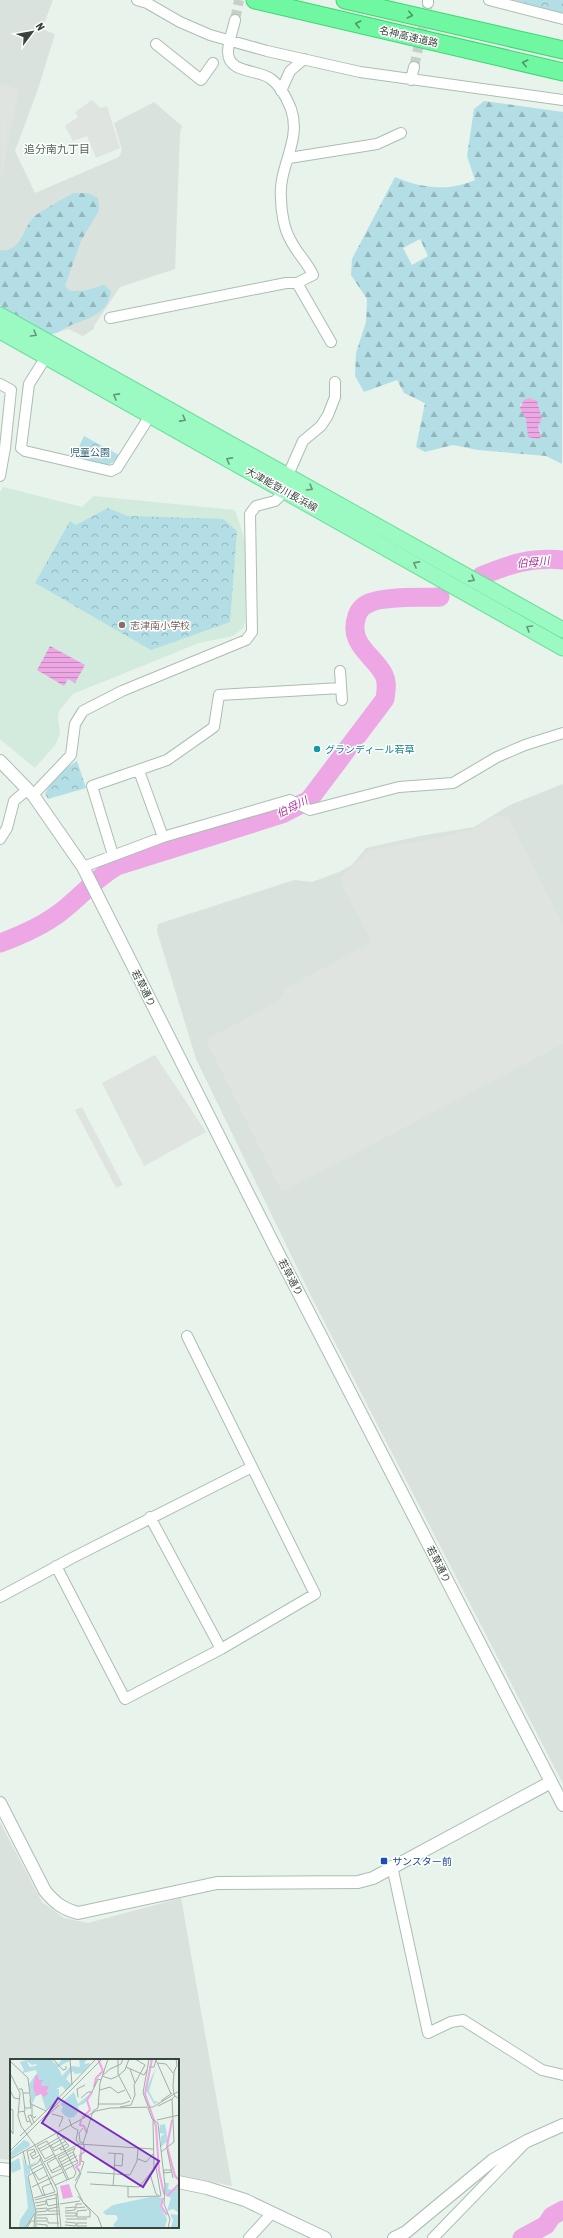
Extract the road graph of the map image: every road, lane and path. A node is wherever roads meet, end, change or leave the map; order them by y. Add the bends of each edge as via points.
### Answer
1 (137, 0) edge
2 (254, 0) edge
3 (345, 0) edge
4 (489, 0) edge
5 (563, 19) edge
6 (235, 20) tunnel mouth
7 (230, 40) junction
8 (156, 44) dead end
9 (563, 50) edge
10 (304, 59) junction
11 (213, 63) dead end
12 (414, 67) tunnel mouth
13 (563, 72) edge
14 (411, 80) junction
15 (281, 90) junction
16 (563, 100) edge
17 (401, 133) dead end
18 (289, 158) junction
19 (297, 283) junction
20 (0, 315) edge
21 (110, 318) dead end
22 (0, 331) edge
23 (331, 342) dead end
24 (46, 357) junction
25 (335, 382) dead end
26 (0, 384) edge
27 (153, 410) junction
28 (3, 446) edge
29 (288, 475) junction
30 (0, 476) edge
31 (285, 490) junction
32 (563, 630) edge
33 (563, 648) edge
34 (340, 671) dead end
35 (341, 688) junction
36 (342, 700) dead end
37 (563, 733) edge
38 (0, 761) edge
39 (139, 771) junction
40 (31, 792) junction
41 (163, 837) junction
42 (0, 839) edge
43 (113, 856) junction
44 (86, 872) junction
45 (188, 1336) dead end
46 (252, 1467) junction
47 (150, 1518) junction
48 (56, 1566) junction
49 (0, 1597) edge
50 (221, 1649) junction
51 (551, 1782) junction
52 (0, 1803) edge
53 (563, 1805) edge
54 (392, 1866) junction
55 (563, 2075) edge
56 (563, 2125) edge
57 (527, 2142) junction
58 (0, 2169) edge
59 (10, 2170) edge
60 (179, 2182) edge
61 (272, 2213) junction
62 (249, 2238) edge
63 (326, 2238) edge
64 (394, 2238) edge
65 (433, 2238) edge

1 - 7 street via 194,28
13 -> 2 highway, 名神高速道路
3 -> 9 highway, 名神高速道路
4 - 5 street
6 - 7 street
7 - 10 street
7 - 15 street via 228,53 232,64 266,76
8 - 11 street via 201,80
10 - 14 street
10 - 15 street via 290,71
12 - 14 street
14 - 16 street
15 - 18 street via 295,124
17 - 18 street via 377,144
18 - 19 street via 281,188 286,227 289,238 313,275
19 - 21 street via 286,283
19 - 23 street
20 -> 27 main road, 大津能登川長浜線
22 - 24 main road, 大津能登川長浜線
27 -> 24 main road, 大津能登川長浜線
24 - 27 street via 29,384 21,448 25,451 111,471 117,468
25 - 29 street via 335,397 328,415 321,426 303,441
26 - 28 street via 11,390
27 -> 29 main road, 大津能登川長浜線
31 -> 27 main road, 大津能登川長浜線
28 - 30 street
29 - 31 street
29 -> 32 main road, 大津能登川長浜線
33 -> 31 main road, 大津能登川長浜線
31 - 40 street via 275,501 256,506 250,514 253,613 252,632 246,640 122,691 83,711 75,724 71,755
34 - 35 street
35 - 36 street
35 - 39 street via 219,695 214,727 167,760
37 - 41 street via 497,757 453,783 400,787 310,810 290,800
38 - 40 street, 若草通り
39 - 41 street
39 - 43 street via 91,788
40 - 42 street via 14,801 7,828
40 - 44 street, 若草通り
41 - 43 street
43 - 44 street
44 - 51 street, 若草通り via 277,1251
45 - 46 street
46 - 47 street
46 - 50 street via 315,1594
47 - 48 street
47 - 50 street
48 - 49 street
48 - 50 street via 125,1699
51 - 53 street, 若草通り
51 - 54 street
52 - 54 street via 45,1891 54,1902 78,1913 217,1883 358,1882 373,1878
54 - 55 street via 428,2032 463,2020 542,2070
56 - 57 street
57 - 64 street via 493,2160 415,2225
57 - 65 street
58 - 59 street
60 - 61 street via 245,2200
61 - 62 street
61 - 63 street

